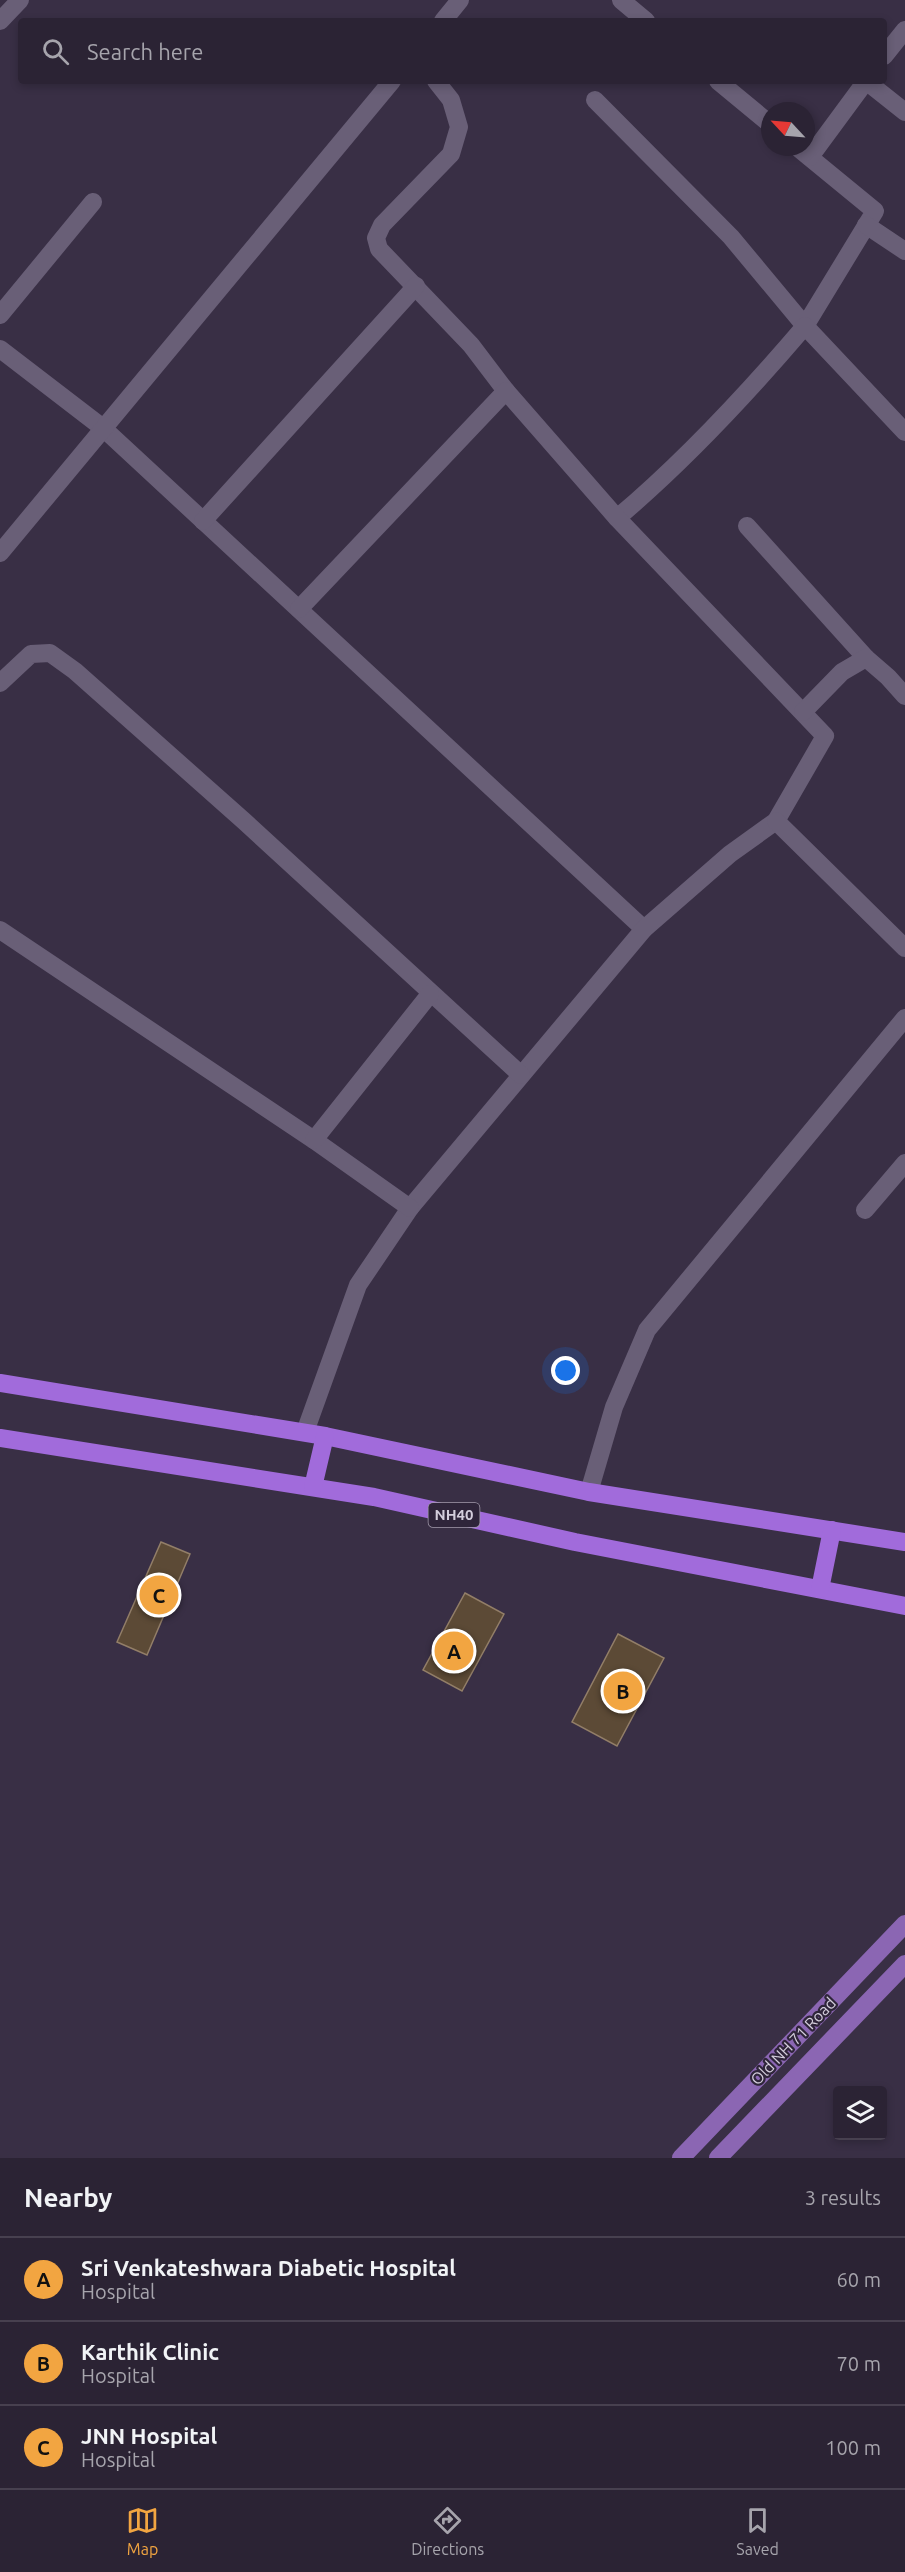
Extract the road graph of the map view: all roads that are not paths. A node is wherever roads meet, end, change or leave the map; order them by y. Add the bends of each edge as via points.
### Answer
1 (20, 0) edge
2 (460, 0) edge
3 (621, 0) edge
4 (445, 18) edge
5 (642, 18) edge
6 (0, 21) edge
7 (905, 30) edge
8 (887, 52) edge
9 (390, 84) edge
10 (438, 84) edge
11 (722, 84) edge
12 (863, 84) edge
13 (870, 84) edge
14 (595, 100) dead end
15 (905, 112) edge
16 (761, 117) edge
17 (815, 138) edge
18 (808, 156) edge
19 (93, 202) dead end
20 (866, 225) junction
21 (905, 251) edge
22 (416, 286) junction
23 (0, 315) edge
24 (806, 326) junction
25 (0, 350) edge
26 (506, 391) junction
27 (103, 428) junction
28 (905, 432) edge
29 (617, 518) junction
30 (203, 521) junction
31 (747, 526) dead end
32 (0, 553) edge
33 (299, 609) junction
34 (866, 658) junction
35 (0, 683) edge
36 (905, 696) edge
37 (803, 712) junction
38 (776, 821) junction
39 (644, 929) junction
40 (0, 930) edge
41 (905, 948) edge
42 (430, 993) junction
43 (905, 1018) edge
44 (521, 1075) junction
45 (314, 1140) junction
46 (905, 1163) edge
47 (410, 1208) junction
48 (865, 1210) dead end
49 (0, 1383) edge
50 (305, 1432) junction
51 (325, 1436) junction
52 (0, 1438) edge
53 (313, 1487) junction
54 (589, 1492) junction
55 (832, 1530) junction
56 (905, 1542) edge
57 (820, 1589) junction
58 (905, 1605) edge
59 (905, 1924) edge
60 (905, 1964) edge
61 (681, 2158) edge
62 (718, 2158) edge

1 - 6 street
2 - 4 street
3 - 5 street
7 - 8 street
9 - 27 street
10 - 22 street via 451,100 459,127 451,154 382,225 376,238 379,249
11 - 16 street
12 - 17 street
13 - 15 street
14 - 24 street via 731,237
18 - 20 street via 875,211
19 - 23 street
20 - 21 street
20 - 24 street
22 - 26 street via 471,345
22 - 30 street
24 - 28 street
24 - 29 street via 746,394
25 - 27 street
26 - 29 street
26 - 33 street
27 - 30 street
27 - 32 street
29 - 37 street
30 - 33 street
31 - 34 street
33 - 39 street
34 - 36 street
34 - 37 street via 842,672
35 - 42 street via 31,654 50,653 75,671
37 - 38 street via 825,736
38 - 39 street via 730,854
38 - 41 street
39 - 44 street
40 - 45 street
42 - 44 street
42 - 45 street
43 - 54 street via 647,1330 614,1407
44 - 47 street
45 - 47 street
46 - 48 street
47 - 50 street via 358,1285
49 - 50 highway
50 - 51 highway
51 - 53 highway
51 - 54 highway
52 - 53 highway, NH40
53 - 57 highway, NH40
54 - 55 highway
55 - 56 highway
55 - 57 highway
57 - 58 highway, NH40
59 - 61 main road, Old NH 71 Road
60 - 62 main road, Old NH 71 Road

